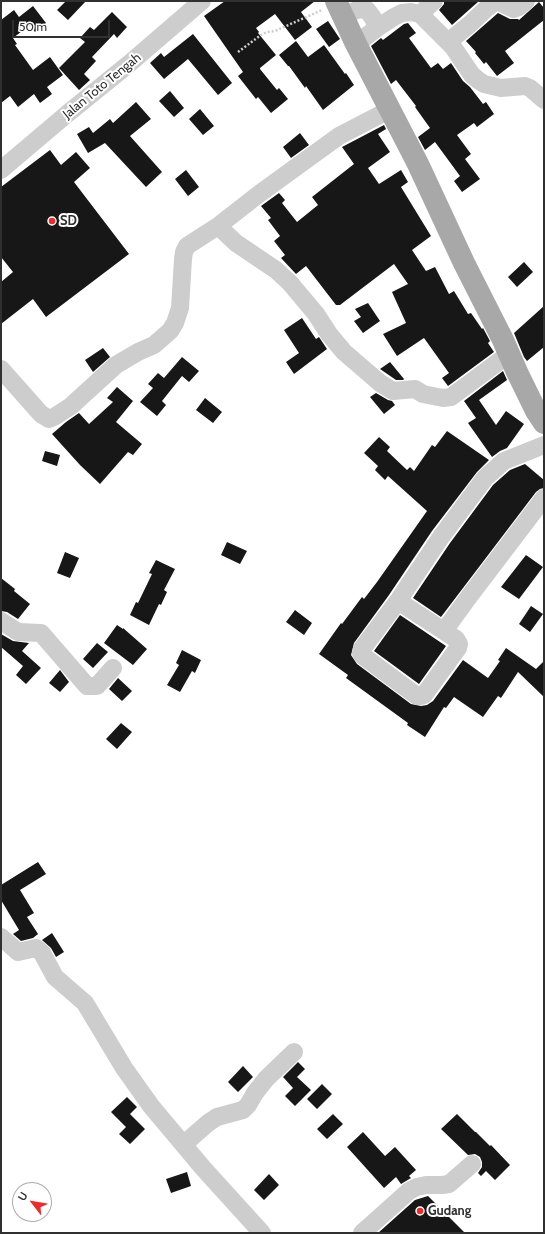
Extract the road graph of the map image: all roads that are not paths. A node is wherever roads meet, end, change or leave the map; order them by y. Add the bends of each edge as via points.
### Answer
1 (202, 1) edge
2 (434, 1) edge
3 (497, 1) edge
4 (526, 1) edge
5 (338, 6) edge
6 (420, 14) junction
7 (377, 28) junction
8 (448, 42) junction
9 (356, 44) junction
10 (544, 100) edge
11 (389, 110) junction
12 (1, 170) edge
13 (218, 226) junction
14 (509, 354) junction
15 (1, 369) edge
16 (541, 413) edge
17 (544, 445) edge
18 (544, 498) edge
19 (398, 601) junction
20 (1, 621) edge
21 (444, 631) junction
22 (113, 668) dead end
23 (1, 937) edge
24 (294, 1052) dead end
25 (184, 1144) junction
26 (472, 1164) dead end
27 (262, 1233) edge
28 (362, 1233) edge

1 - 12 street, Jalan Toto Tengah
2 - 6 street
3 - 4 street via 514,9
3 - 8 street
5 - 7 street via 367,10
5 - 9 main road
6 - 7 street via 402,13
6 - 8 street
7 - 9 street
8 - 10 street via 472,75 484,84 501,88 525,86
9 - 11 main road
11 - 13 street via 339,136
11 - 14 main road via 418,164
13 - 14 street via 236,243 276,270 290,283 344,352 393,391 415,389 423,394 452,397
13 - 15 street via 191,242 184,252 180,308 170,331 154,345 116,365 71,406 49,419 40,414
14 - 16 main road
17 - 19 street via 504,461 485,478
18 - 21 street
19 - 21 street
19 - 21 street via 361,653 417,696 424,694 458,648 458,641
20 - 22 street via 18,632 41,633 87,686 97,686
23 - 25 street via 18,952 36,948 42,953 56,977 85,1003 133,1081
24 - 25 street via 266,1079 243,1110 217,1117
25 - 27 street
26 - 28 street via 449,1184 426,1184 409,1191

